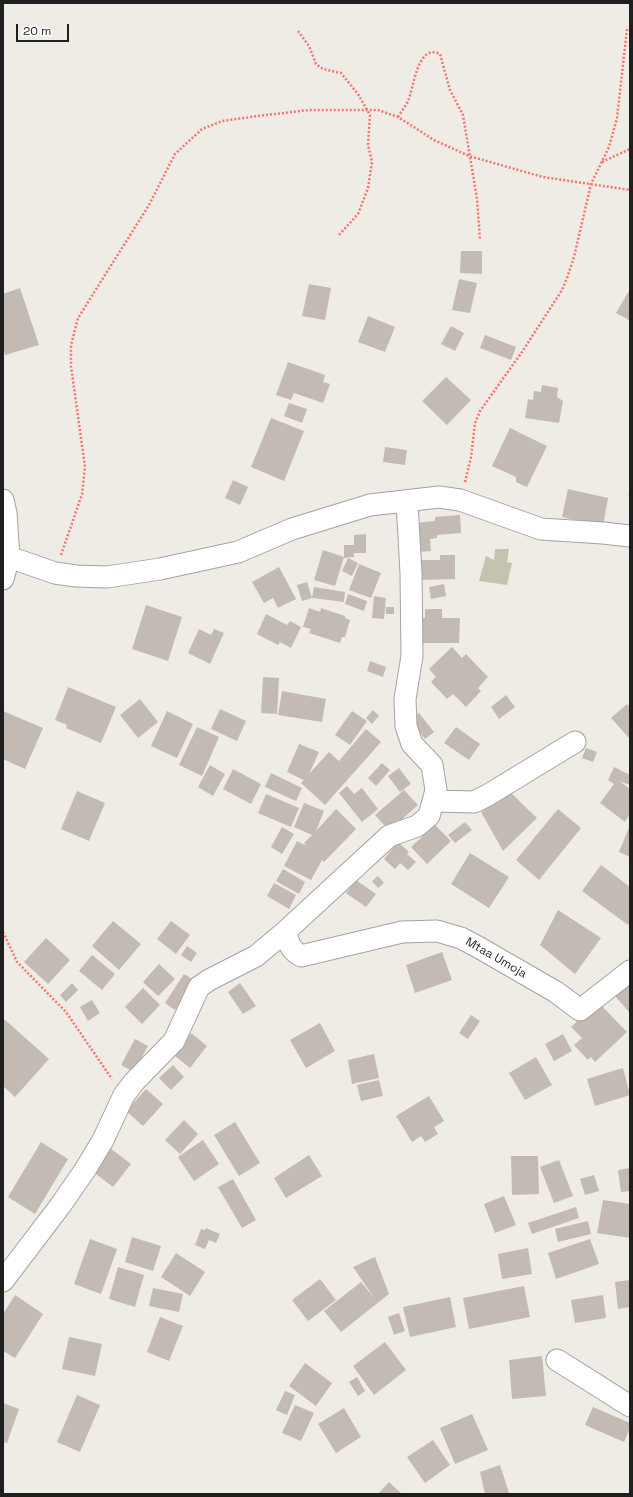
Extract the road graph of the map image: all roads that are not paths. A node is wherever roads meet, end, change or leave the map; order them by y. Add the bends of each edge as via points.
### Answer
1 (3, 500) edge
2 (406, 502) junction
3 (630, 536) edge
4 (8, 557) junction
5 (3, 579) edge
6 (575, 742) dead end
7 (434, 801) junction
8 (286, 931) junction
9 (630, 971) edge
10 (3, 1282) edge
11 (557, 1360) dead end
12 (630, 1406) edge

1 - 4 street
2 - 3 street via 439,497 460,500 541,529
2 - 4 street via 370,504 292,529 238,552 160,569 107,576 76,576 55,573
2 - 7 street via 411,573 412,656 405,699 406,726 412,744 432,765 436,790
4 - 5 street
6 - 7 street via 474,802
7 - 8 street via 430,816 423,822 389,836
8 - 9 street, Mtaa Umoja via 289,944 294,952 301,956 402,932 437,931 461,938 556,992 580,1010
8 - 10 street via 256,956 199,987 174,1041 134,1082 124,1096 85,1170
11 - 12 street

